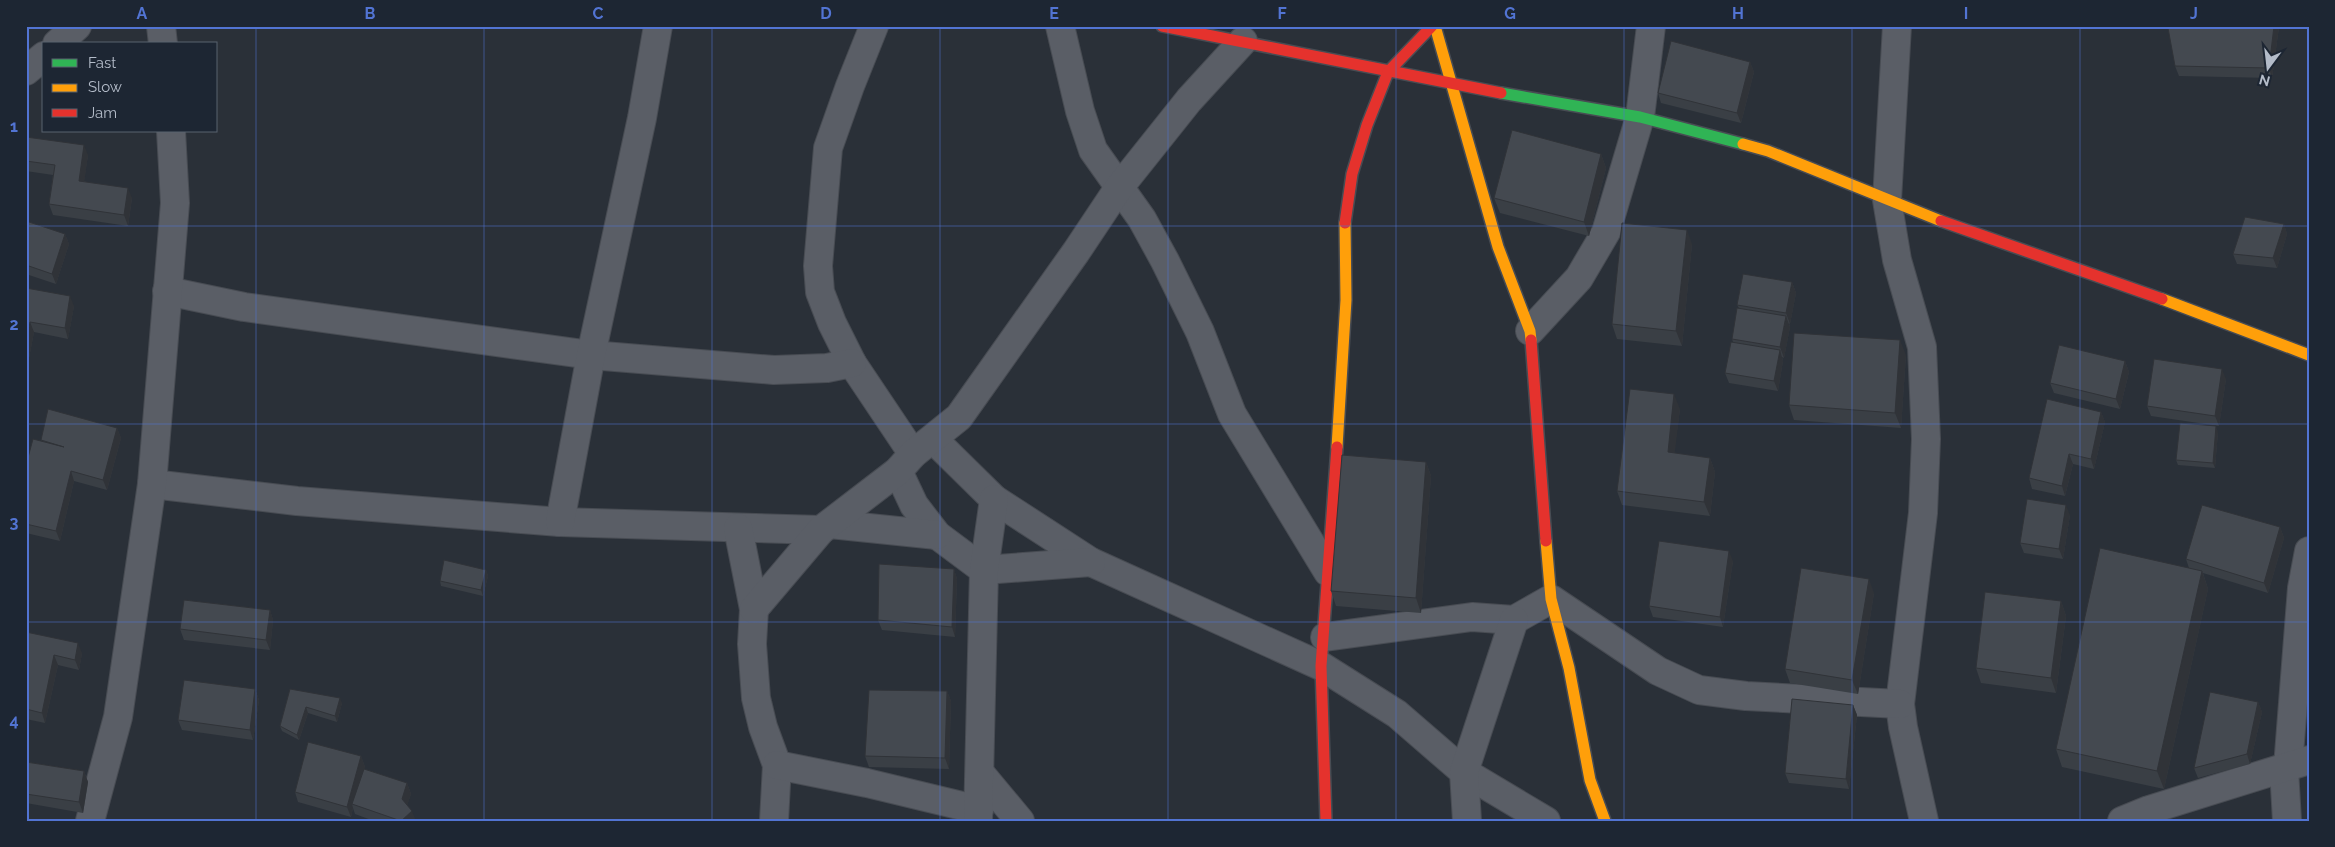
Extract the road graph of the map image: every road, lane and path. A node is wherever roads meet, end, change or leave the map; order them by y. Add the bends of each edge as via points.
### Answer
1 (77, 26) edge
2 (161, 26) edge
3 (658, 26) edge
4 (874, 26) edge
5 (1060, 26) edge
6 (1162, 26) edge
7 (1434, 26) edge
8 (1651, 26) edge
9 (1897, 26) edge
10 (60, 42) edge
11 (163, 42) edge
12 (1243, 42) junction
13 (42, 58) edge
14 (26, 71) edge
15 (1388, 72) junction
16 (1451, 84) junction
17 (1640, 117) junction
18 (171, 132) edge
19 (1118, 188) junction
20 (1887, 200) junction
21 (167, 291) junction
22 (1530, 331) junction
23 (591, 355) junction
24 (2309, 355) edge
25 (852, 363) junction
26 (915, 455) junction
27 (152, 484) junction
28 (994, 499) junction
29 (560, 522) junction
30 (825, 527) junction
31 (738, 528) junction
32 (937, 534) junction
33 (2309, 551) edge
34 (1091, 562) junction
35 (984, 570) junction
36 (1328, 572) junction
37 (1551, 599) junction
38 (754, 609) junction
39 (1514, 620) junction
40 (1324, 637) junction
41 (1321, 666) junction
42 (1900, 704) junction
43 (777, 765) junction
44 (2294, 765) edge
45 (1464, 772) junction
46 (980, 773) junction
47 (979, 816) edge
48 (90, 821) edge
49 (774, 821) edge
50 (1020, 821) edge
51 (1326, 821) edge
52 (1467, 821) edge
53 (1546, 821) edge
54 (1605, 821) edge
55 (1924, 821) edge
56 (2122, 821) edge
57 (2287, 821) edge

1 - 10 street
2 - 11 street
3 - 23 street via 642,118
4 - 25 street via 828,148 818,266 820,292
5 - 19 street via 1080,112 1093,150
6 - 12 street
7 - 15 street
7 - 16 street
8 - 17 street
9 - 20 street
12 - 15 street
12 - 19 street via 1189,100
13 - 14 street
15 - 16 street
15 - 36 street via 1352,174 1344,227 1346,300
16 - 17 street
16 - 22 street via 1498,247
17 - 20 street via 1768,151
17 - 22 street via 1606,232 1579,278
18 - 21 street via 175,204
19 - 26 street via 959,417
19 - 36 street via 1142,219 1165,261 1200,332 1232,414
20 - 24 street
20 - 42 street via 1897,260 1922,347 1926,439 1923,513
21 - 23 street via 282,313
21 - 27 street
22 - 37 street
23 - 25 street via 774,370 827,368
23 - 29 street
25 - 26 street
26 - 28 street
26 - 30 street
26 - 32 street via 914,505
27 - 29 street
27 - 48 street via 118,717
28 - 34 street
28 - 35 street
29 - 31 street
30 - 31 street
30 - 32 street
30 - 38 street
31 - 38 street
32 - 35 street
33 - 44 street via 2302,588
34 - 35 street
34 - 41 street
35 - 46 street
36 - 40 street
37 - 39 street
37 - 42 street via 1658,671 1699,690 1746,696
37 - 54 street via 1569,668 1590,780
38 - 43 street via 752,653 756,698
39 - 40 street via 1472,617
39 - 45 street
40 - 41 street
41 - 45 street via 1397,714
41 - 51 street
42 - 55 street
43 - 47 street via 866,783
43 - 49 street
44 - 56 street
44 - 57 street
45 - 52 street
45 - 53 street
46 - 47 street
46 - 50 street

